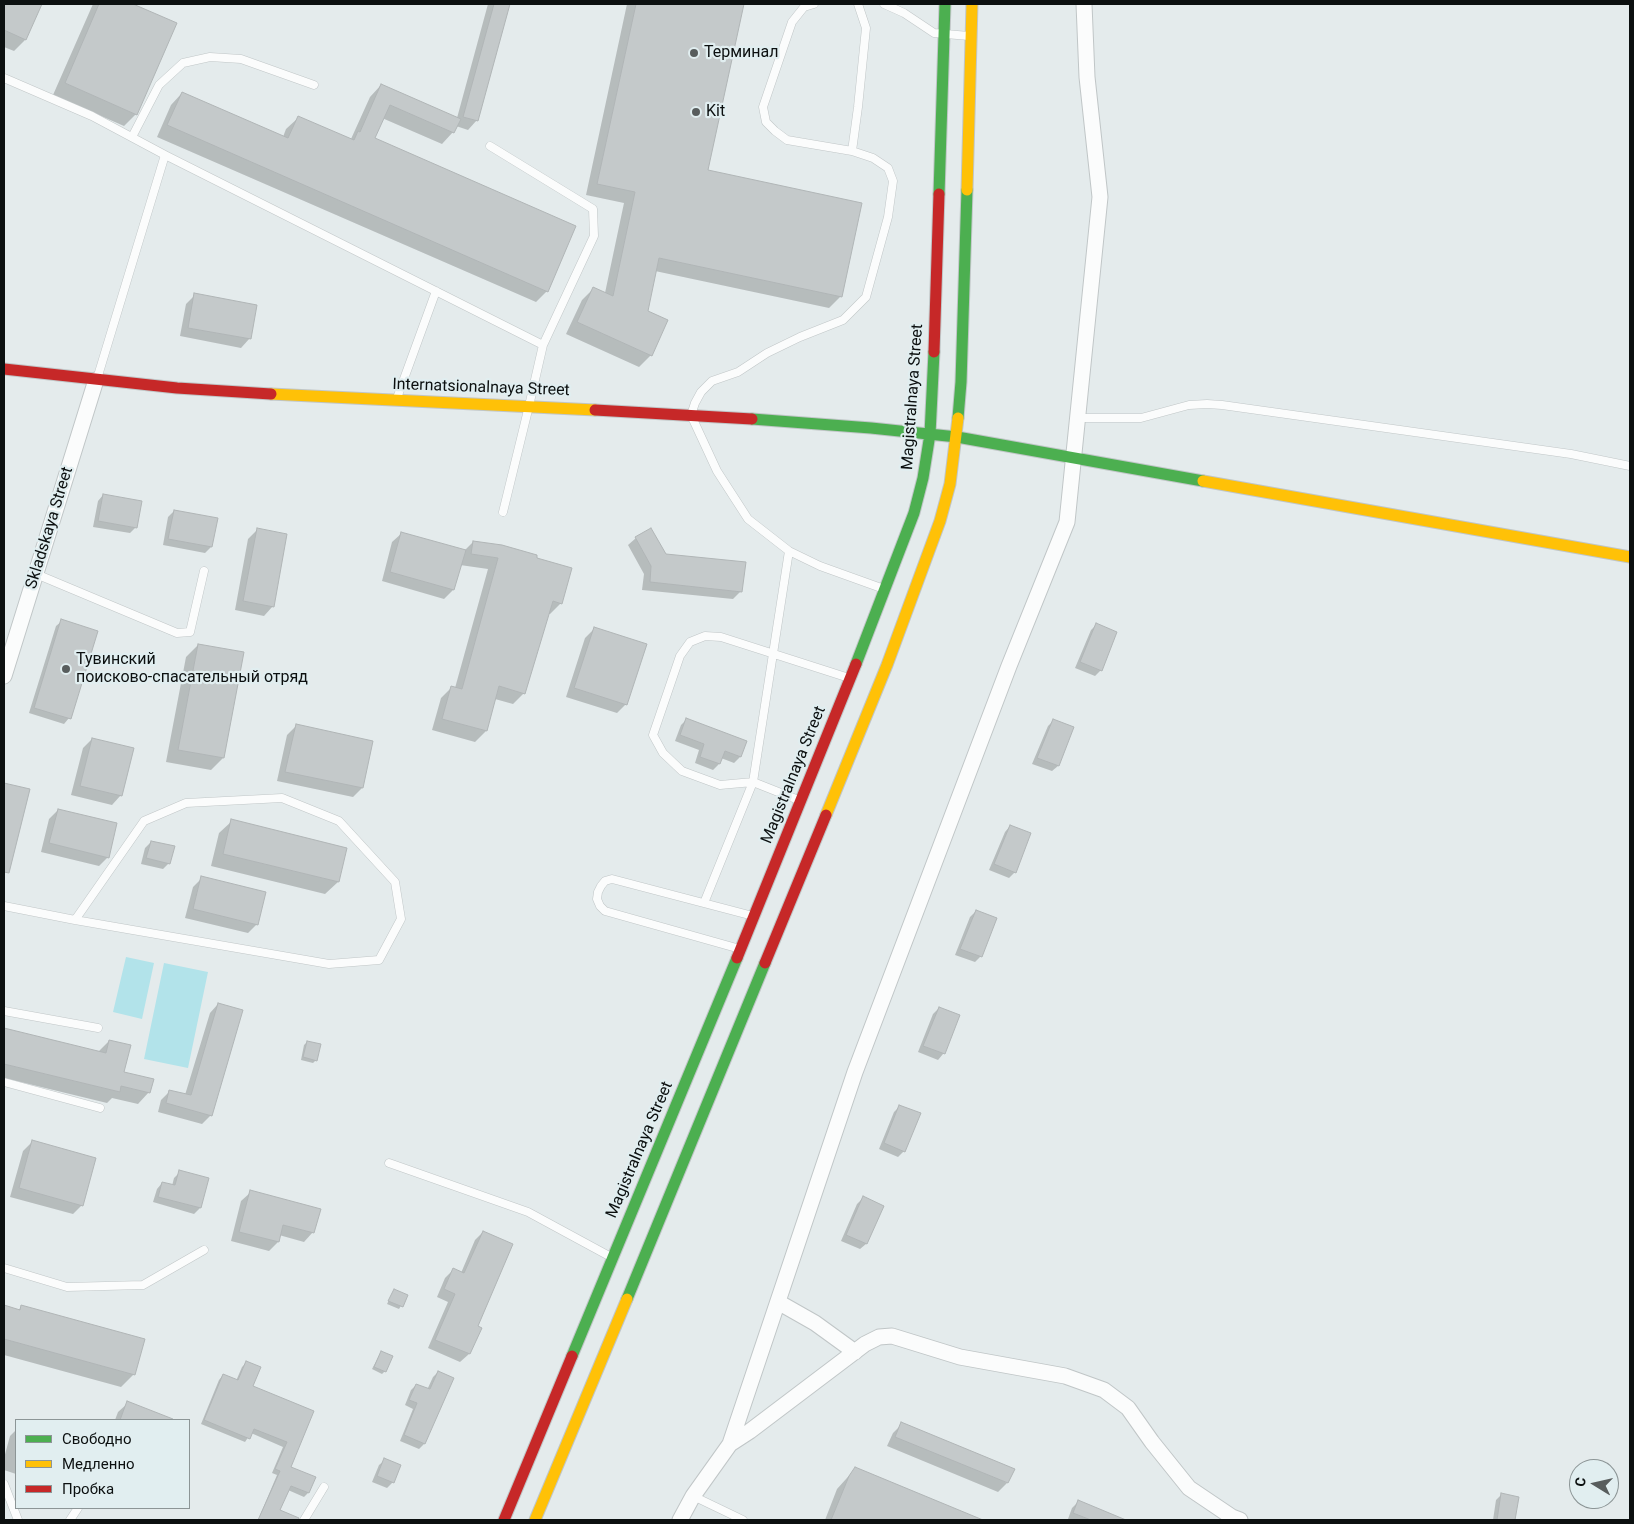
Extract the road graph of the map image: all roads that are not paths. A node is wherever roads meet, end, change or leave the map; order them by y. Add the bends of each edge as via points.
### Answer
1 (814, 4) edge
2 (858, 4) edge
3 (884, 4) edge
4 (945, 4) edge
5 (972, 4) edge
6 (1084, 4) edge
7 (945, 35) junction
8 (971, 36) junction
9 (4, 78) edge
10 (314, 85) dead end
11 (132, 138) junction
12 (490, 146) dead end
13 (852, 151) junction
14 (165, 155) junction
15 (436, 292) junction
16 (543, 345) junction
17 (4, 369) edge
18 (96, 380) junction
19 (396, 401) junction
20 (529, 406) junction
21 (691, 415) junction
22 (1078, 418) junction
23 (930, 434) junction
24 (957, 437) junction
25 (1074, 458) junction
26 (1630, 466) edge
27 (502, 512) dead end
28 (790, 551) junction
29 (1630, 557) edge
30 (204, 571) dead end
31 (36, 574) junction
32 (886, 589) junction
33 (773, 654) junction
34 (4, 676) edge
35 (851, 678) junction
36 (753, 782) junction
37 (801, 802) junction
38 (704, 903) junction
39 (4, 906) edge
40 (755, 916) junction
41 (75, 920) junction
42 (741, 950) junction
43 (4, 1011) edge
44 (98, 1028) dead end
45 (4, 1082) edge
46 (100, 1108) dead end
47 (389, 1163) dead end
48 (204, 1250) dead end
49 (613, 1258) junction
50 (4, 1268) edge
51 (778, 1302) junction
52 (855, 1352) junction
53 (730, 1444) junction
54 (4, 1484) edge
55 (324, 1487) dead end
56 (692, 1496) junction
57 (77, 1509) edge
58 (1235, 1519) edge
59 (18, 1520) edge
60 (70, 1520) edge
61 (304, 1520) edge
62 (504, 1520) edge
63 (535, 1520) edge
64 (680, 1520) edge
65 (743, 1520) edge

1 - 13 lane via 804,7 792,22 763,107 766,122 787,140
2 - 13 lane via 866,28
3 - 7 lane via 934,33
4 - 7 main road, Magistralnaya Street
5 - 8 main road
6 - 22 street via 1087,77 1100,197
7 - 8 lane
7 - 23 main road, Magistralnaya Street
8 - 24 main road
9 - 11 lane via 92,116
10 - 11 lane via 241,59 210,57 183,63 159,85
11 - 14 lane
12 - 16 lane via 593,209 594,236
13 - 21 lane via 873,158 888,168 893,181 888,217 866,297 843,320 766,353 738,372 712,381 701,392
14 - 15 lane
14 - 18 lane
15 - 16 lane
15 - 19 lane
16 - 20 lane
17 - 18 main road, Internatsionalnaya Street
18 - 19 main road, Internatsionalnaya Street
18 - 31 street, Skladskaya Street
19 - 20 main road, Internatsionalnaya Street
20 - 21 main road, Internatsionalnaya Street
20 - 27 lane
21 - 23 main road, Internatsionalnaya Street
21 - 28 lane via 717,471 748,519
22 - 25 street
22 - 26 lane via 1141,418 1188,405 1222,405 1571,454
23 - 24 main road, Internatsionalnaya Street
23 - 32 main road, Magistralnaya Street via 914,513
24 - 25 main road, Internatsionalnaya Street
24 - 63 main road via 940,521 887,665
25 - 29 main road, Internatsionalnaya Street
25 - 51 street via 1067,522 855,1072
28 - 32 lane via 820,566
28 - 33 lane
30 - 31 lane via 190,632 177,633
31 - 34 street, Skladskaya Street
32 - 35 main road, Magistralnaya Street
33 - 35 lane
33 - 36 lane
33 - 36 lane via 721,637 705,636 690,642 680,656 653,735 663,753 682,771 720,785
35 - 37 main road, Magistralnaya Street
36 - 37 lane
36 - 38 lane
37 - 40 main road, Magistralnaya Street
38 - 40 lane
38 - 42 lane via 612,879 601,886 597,899 605,911
39 - 41 lane
40 - 42 main road, Magistralnaya Street
41 - 41 lane via 329,964 379,960 401,919 395,882 339,821 282,798 186,803 144,821
42 - 49 main road, Magistralnaya Street
43 - 44 lane
45 - 46 lane
47 - 49 lane via 528,1212
48 - 50 lane via 143,1285 67,1287
49 - 62 main road, Magistralnaya Street
51 - 52 street via 815,1323
51 - 53 street
52 - 53 street
52 - 58 street via 879,1337 892,1336 960,1357 1065,1376 1104,1390 1128,1408 1189,1488
53 - 56 street
54 - 59 lane
55 - 61 lane
56 - 64 street
56 - 65 lane
57 - 60 lane

